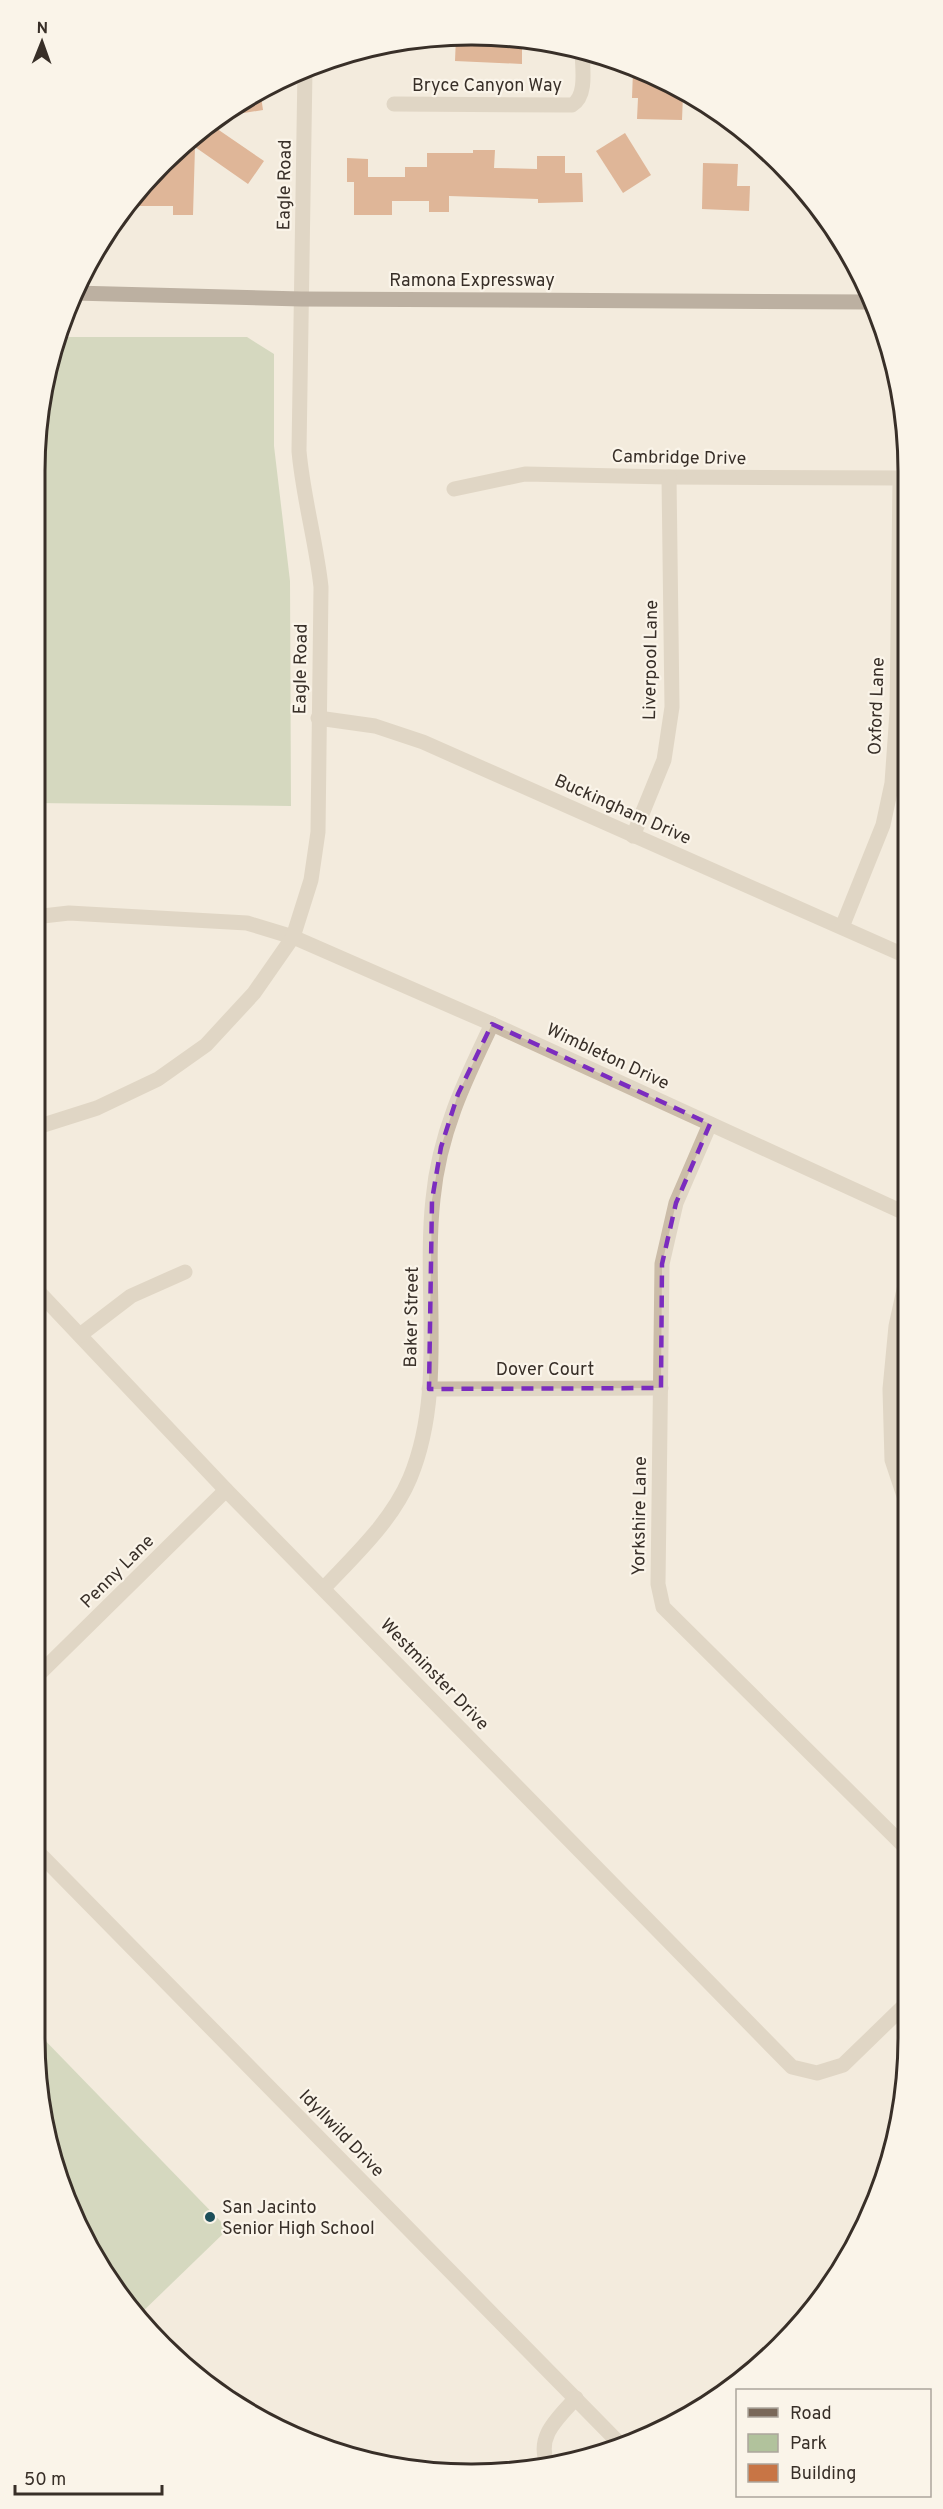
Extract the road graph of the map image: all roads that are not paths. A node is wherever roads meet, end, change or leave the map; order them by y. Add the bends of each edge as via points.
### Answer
1 (582, 60) edge
2 (306, 78) edge
3 (394, 104) dead end
4 (84, 293) edge
5 (302, 299) junction
6 (863, 302) edge
7 (669, 477) junction
8 (898, 478) edge
9 (453, 489) dead end
10 (318, 718) junction
11 (898, 736) edge
12 (633, 836) junction
13 (45, 916) edge
14 (842, 927) junction
15 (292, 937) junction
16 (898, 952) edge
17 (492, 1024) junction
18 (710, 1124) junction
19 (45, 1125) edge
20 (898, 1210) edge
21 (185, 1272) dead end
22 (45, 1298) edge
23 (898, 1317) edge
24 (80, 1335) junction
25 (429, 1389) junction
26 (661, 1389) junction
27 (898, 1478) edge
28 (226, 1490) junction
29 (324, 1588) junction
30 (45, 1668) edge
31 (898, 1840) edge
32 (45, 1859) edge
33 (898, 2012) edge
34 (576, 2398) junction
35 (615, 2439) edge
36 (546, 2457) edge

1 - 3 street, Bryce Canyon Way via 581,94 572,105
2 - 5 street, Eagle Road
4 - 5 main road, Ramona Expressway
5 - 6 main road, Ramona Expressway
5 - 10 street, Eagle Road via 299,451 321,587
7 - 8 street, Cambridge Drive
7 - 9 street, Cambridge Drive via 525,474
7 - 12 street, Liverpool Lane via 672,707 664,760
10 - 12 street, Buckingham Drive via 375,726 423,742
10 - 15 street, Eagle Road via 318,832 311,880
11 - 14 street, Oxford Lane via 883,825
12 - 14 street, Buckingham Drive
13 - 15 street, Wimbleton Drive via 247,923
14 - 16 street, Buckingham Drive
15 - 17 street, Wimbleton Drive
15 - 19 street, Eagle Road via 254,993 206,1045 158,1079 97,1108
17 - 18 street, Wimbleton Drive
17 - 25 street, Baker Street via 458,1094 441,1147 432,1200
18 - 20 street, Wimbleton Drive
18 - 26 street, Yorkshire Lane via 676,1203 662,1264
21 - 24 street via 131,1296
22 - 24 street, Westminster Drive
23 - 27 street via 890,1389 892,1460
24 - 28 street, Westminster Drive
25 - 26 street, Dover Court
25 - 29 street, Baker Street via 425,1434 410,1480 378,1531
26 - 31 street, Yorkshire Lane via 657,1584 663,1607
28 - 29 street, Westminster Drive
28 - 30 street, Penny Lane
29 - 33 street, Westminster Drive via 792,2067 817,2073 843,2065
32 - 34 street, Idyllwild Drive
34 - 35 street, Idyllwild Drive
34 - 36 street via 545,2435

